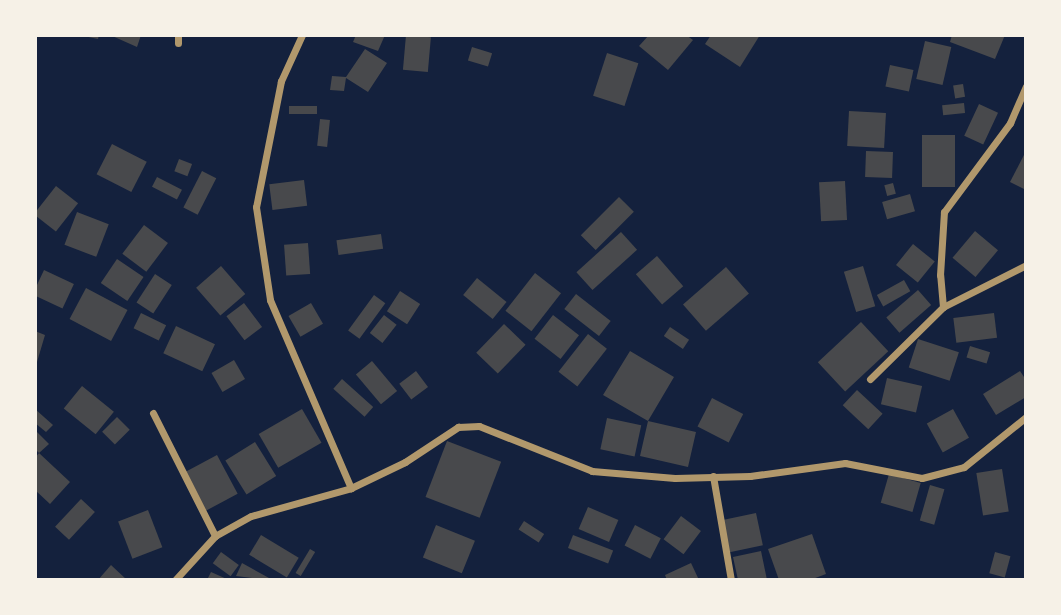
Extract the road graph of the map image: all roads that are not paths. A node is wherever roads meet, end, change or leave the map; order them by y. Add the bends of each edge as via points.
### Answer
1 (302, 35) edge
2 (1026, 86) edge
3 (1026, 265) edge
4 (943, 307) junction
5 (870, 379) dead end
6 (153, 413) dead end
7 (1026, 417) edge
8 (713, 476) junction
9 (351, 488) junction
10 (215, 536) junction
11 (176, 580) edge
12 (731, 580) edge

1 - 9 street via 281,81 258,190 257,218 270,300
2 - 4 street via 1010,123 944,212
3 - 4 street
4 - 5 street
6 - 10 street
7 - 8 street via 1005,429 973,460 934,477 845,463
8 - 9 street via 674,478 574,467 468,425
8 - 12 street
9 - 10 street via 251,516
10 - 11 street

